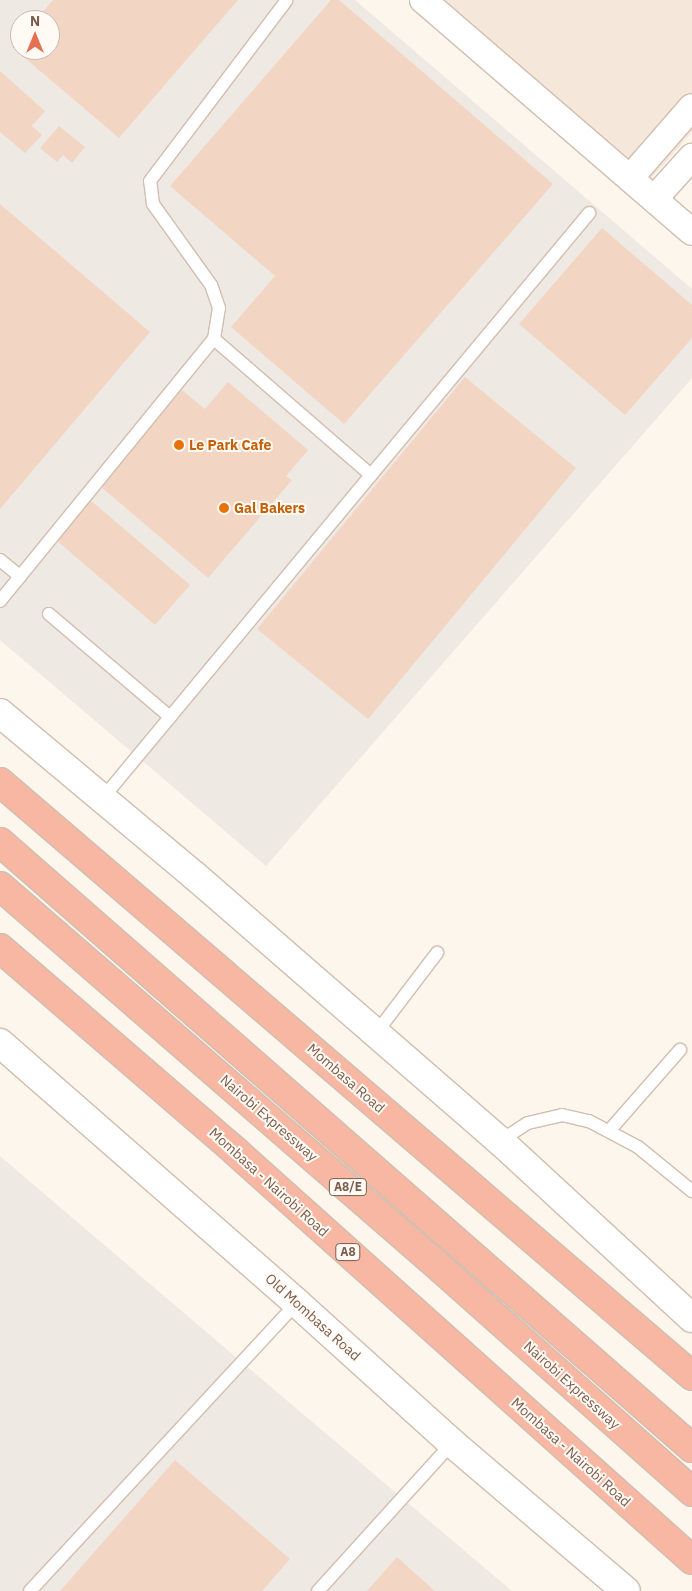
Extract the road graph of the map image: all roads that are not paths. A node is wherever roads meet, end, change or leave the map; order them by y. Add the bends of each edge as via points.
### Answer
1 (423, 0) edge
2 (286, 1) edge
3 (692, 107) edge
4 (692, 157) edge
5 (630, 178) junction
6 (654, 199) junction
7 (589, 213) dead end
8 (692, 232) edge
9 (214, 339) junction
10 (371, 474) junction
11 (0, 560) edge
12 (20, 576) junction
13 (0, 601) edge
14 (49, 614) dead end
15 (0, 713) edge
16 (170, 717) junction
17 (0, 782) edge
18 (102, 799) junction
19 (0, 842) edge
20 (0, 886) edge
21 (0, 948) edge
22 (437, 953) dead end
23 (376, 1033) junction
24 (2, 1047) edge
25 (680, 1050) dead end
26 (609, 1131) junction
27 (500, 1141) junction
28 (692, 1191) edge
29 (297, 1303) junction
30 (692, 1318) edge
31 (692, 1376) edge
32 (452, 1443) junction
33 (692, 1448) edge
34 (692, 1492) edge
35 (692, 1560) edge
36 (30, 1591) edge
37 (318, 1591) edge
38 (626, 1591) edge

1 - 5 street
2 - 9 lane via 150,180 153,204 211,285 219,308
3 - 5 street
4 - 6 street
5 - 6 street
6 - 8 street
7 - 10 lane
9 - 10 lane
9 - 12 lane
10 - 16 lane
11 - 12 lane
12 - 13 lane
14 - 16 lane
15 - 18 street
16 - 18 lane
17 - 31 highway, Mombasa Road
18 - 23 street
19 - 33 highway, A8/E
20 - 34 highway, Nairobi Expressway / A8/E via 422,1252
21 - 35 highway, Mombasa - Nairobi Road / A8 via 242,1157
22 - 23 lane
23 - 27 street
24 - 29 street, Old Mombasa Road
25 - 26 lane
26 - 27 lane via 590,1120 562,1115 528,1123
26 - 28 lane via 638,1147
27 - 30 street
29 - 32 street, Old Mombasa Road
29 - 36 lane
32 - 37 lane
32 - 38 street, Old Mombasa Road

